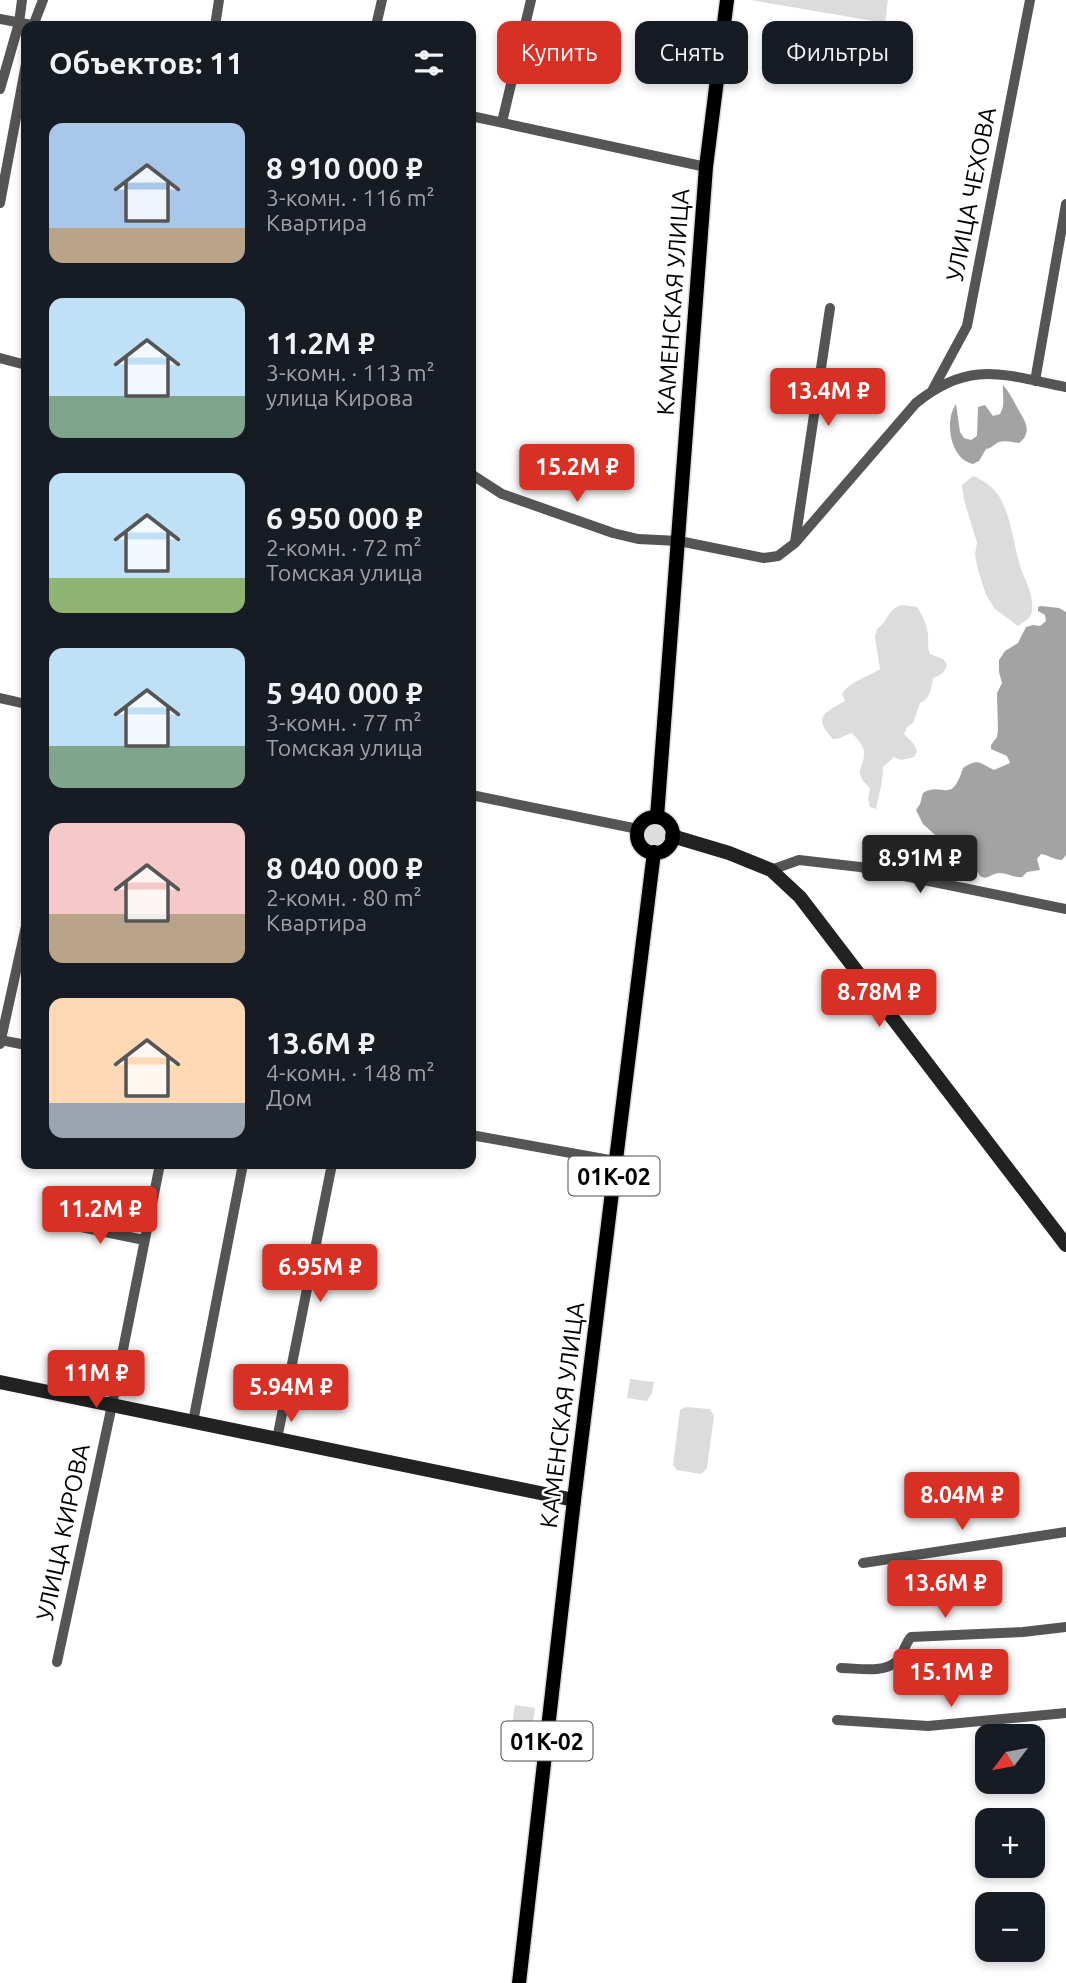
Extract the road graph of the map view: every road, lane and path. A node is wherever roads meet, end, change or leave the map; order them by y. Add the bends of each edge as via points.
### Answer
1 (22, 0) edge
2 (43, 0) edge
3 (219, 0) edge
4 (382, 0) edge
5 (531, 0) edge
6 (727, 0) edge
7 (1030, 0) edge
8 (0, 19) edge
9 (37, 21) edge
10 (216, 21) edge
11 (377, 21) edge
12 (19, 23) junction
13 (0, 89) edge
14 (21, 91) edge
15 (476, 117) edge
16 (502, 122) junction
17 (706, 167) junction
18 (0, 203) edge
19 (1066, 204) edge
20 (830, 307) dead end
21 (0, 358) edge
22 (21, 364) edge
23 (1035, 381) junction
24 (1066, 387) edge
25 (933, 389) junction
26 (476, 477) edge
27 (679, 541) junction
28 (795, 543) junction
29 (0, 698) edge
30 (21, 703) edge
31 (476, 796) edge
32 (657, 817) junction
33 (638, 830) junction
34 (672, 836) junction
35 (654, 852) junction
36 (771, 870) junction
37 (1066, 909) edge
38 (21, 948) edge
39 (0, 1041) edge
40 (21, 1044) edge
41 (476, 1136) edge
42 (615, 1161) junction
43 (159, 1169) edge
44 (242, 1169) edge
45 (331, 1169) edge
46 (62, 1223) dead end
47 (144, 1240) junction
48 (1066, 1245) edge
49 (0, 1382) edge
50 (112, 1405) junction
51 (193, 1422) junction
52 (277, 1439) junction
53 (574, 1500) junction
54 (1066, 1532) edge
55 (863, 1563) dead end
56 (1066, 1627) edge
57 (57, 1662) dead end
58 (841, 1668) dead end
59 (1066, 1713) edge
60 (837, 1720) dead end
61 (519, 1983) edge

1 - 12 street
2 - 9 street
3 - 10 street
4 - 11 street
5 - 16 street
6 - 17 main road, КАМЕНСКАЯ УЛИЦА
7 - 25 street, УЛИЦА ЧЕХОВА via 967,326
8 - 12 street
12 - 13 street
14 - 18 street
15 - 16 street
16 - 17 street
17 - 27 main road, КАМЕНСКАЯ УЛИЦА
19 - 23 street
20 - 28 street
21 - 22 street
23 - 24 street
23 - 25 street via 975,374
25 - 28 street
26 - 27 street via 502,494 613,533
27 - 28 street via 765,558 778,556
27 - 32 main road, КАМЕНСКАЯ УЛИЦА
29 - 30 street
31 - 33 street
32 - 33 main road via 643,821
32 - 34 main road via 670,826
33 - 35 main road via 640,845
34 - 35 main road via 668,846
34 - 36 street
35 - 42 main road, КАМЕНСКАЯ УЛИЦА / 01К-02
36 - 37 street via 799,860 860,867
36 - 48 street via 800,897
38 - 39 street
39 - 40 street
41 - 42 street
42 - 53 main road, КАМЕНСКАЯ УЛИЦА / 01К-02
43 - 47 street, УЛИЦА КИРОВА
44 - 51 street
45 - 52 street
46 - 47 street
47 - 50 street, УЛИЦА КИРОВА
49 - 50 street
50 - 51 street
50 - 57 street, УЛИЦА КИРОВА
51 - 52 street
52 - 53 street
53 - 61 main road, КАМЕНСКАЯ УЛИЦА / 01К-02
54 - 55 street
56 - 58 street via 911,1637 892,1666
59 - 60 street via 928,1726

